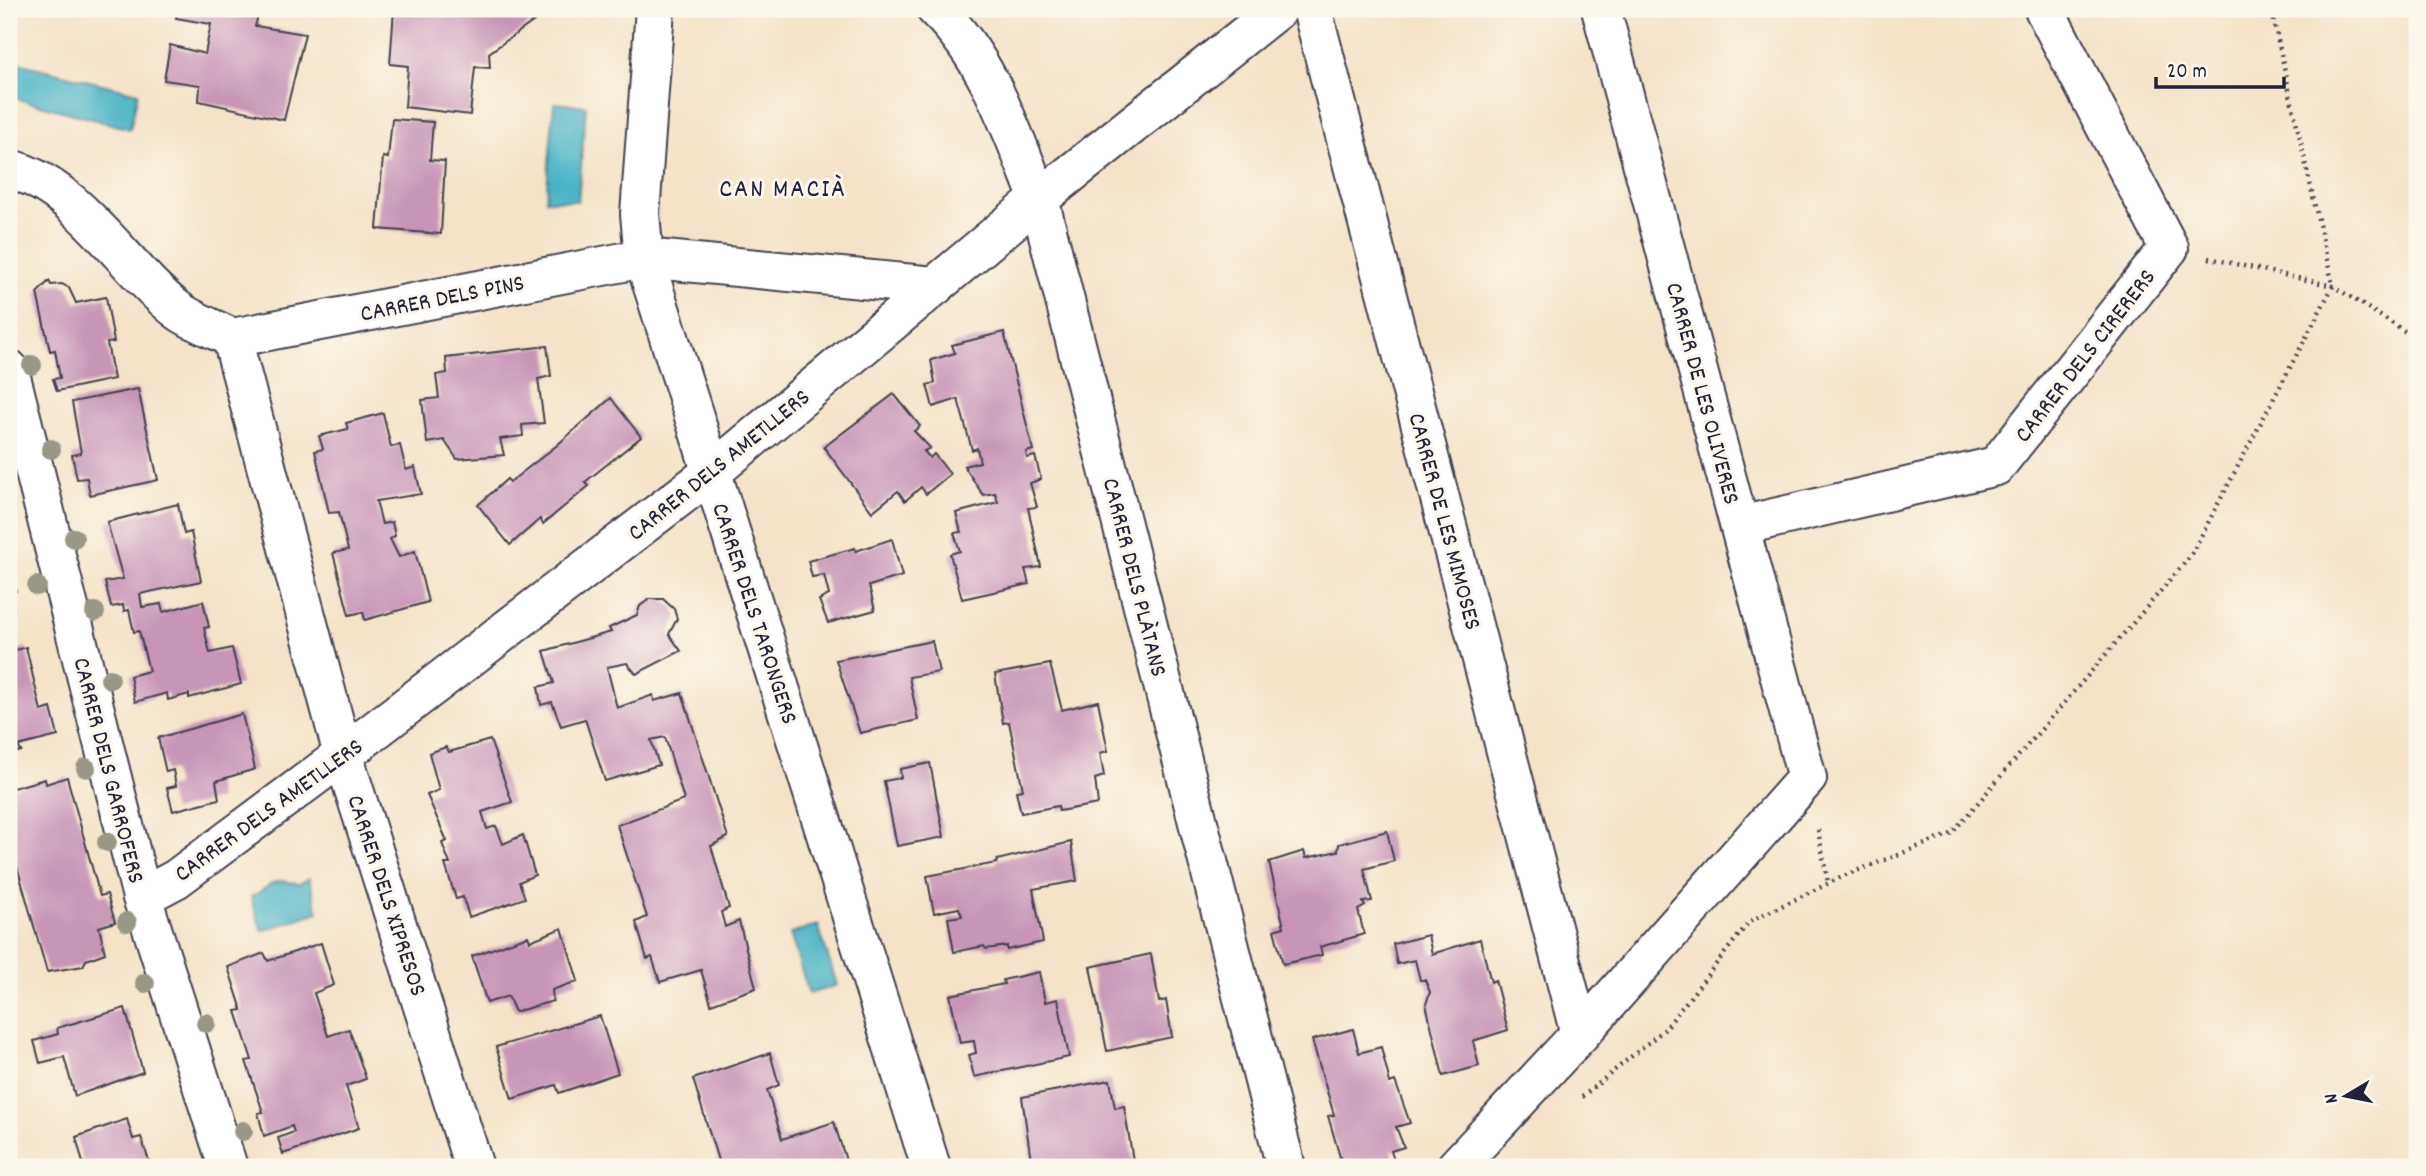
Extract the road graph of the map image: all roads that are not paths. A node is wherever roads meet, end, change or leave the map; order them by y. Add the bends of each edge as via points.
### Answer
1 (655, 9) edge
2 (936, 9) edge
3 (1278, 9) edge
4 (1312, 9) edge
5 (1601, 9) edge
6 (2044, 9) edge
7 (9, 169) edge
8 (1040, 199) junction
9 (643, 258) junction
10 (935, 286) junction
11 (232, 338) junction
12 (9, 369) edge
13 (712, 472) junction
14 (1740, 526) junction
15 (343, 755) junction
16 (142, 897) junction
17 (1580, 1034) junction
18 (228, 1167) edge
19 (474, 1167) edge
20 (931, 1167) edge
21 (1286, 1167) edge
22 (1456, 1167) edge

1 - 9 street, CARRER DELS TARONGERS via 639,214
2 - 8 street, CARRER DELS PLÀTANS via 958,30 997,93
3 - 8 street, CARRER DELS AMETLLERS
4 - 17 street, CARRER DE LES MIMOSES
5 - 14 street, CARRER DE LES OLIVERES
6 - 14 street, CARRER DELS CIRERERS via 2169,248 1996,466
7 - 11 street via 28,173 81,213 180,312
8 - 10 street, CARRER DELS AMETLLERS
8 - 21 street, CARRER DELS PLÀTANS
9 - 10 street, CARRER DELS PINS
9 - 11 street, CARRER DELS PINS
9 - 13 street, CARRER DELS TARONGERS
10 - 13 street, CARRER DELS AMETLLERS
11 - 15 street, CARRER DELS XIPRESOS
12 - 16 street, CARRER DELS GARROFERS
13 - 15 street, CARRER DELS AMETLLERS
13 - 20 street, CARRER DELS TARONGERS
14 - 17 street, CARRER DE LES OLIVERES via 1807,778
15 - 16 street, CARRER DELS AMETLLERS via 176,879
15 - 19 street, CARRER DELS XIPRESOS
16 - 18 street, CARRER DELS GARROFERS
17 - 22 street

